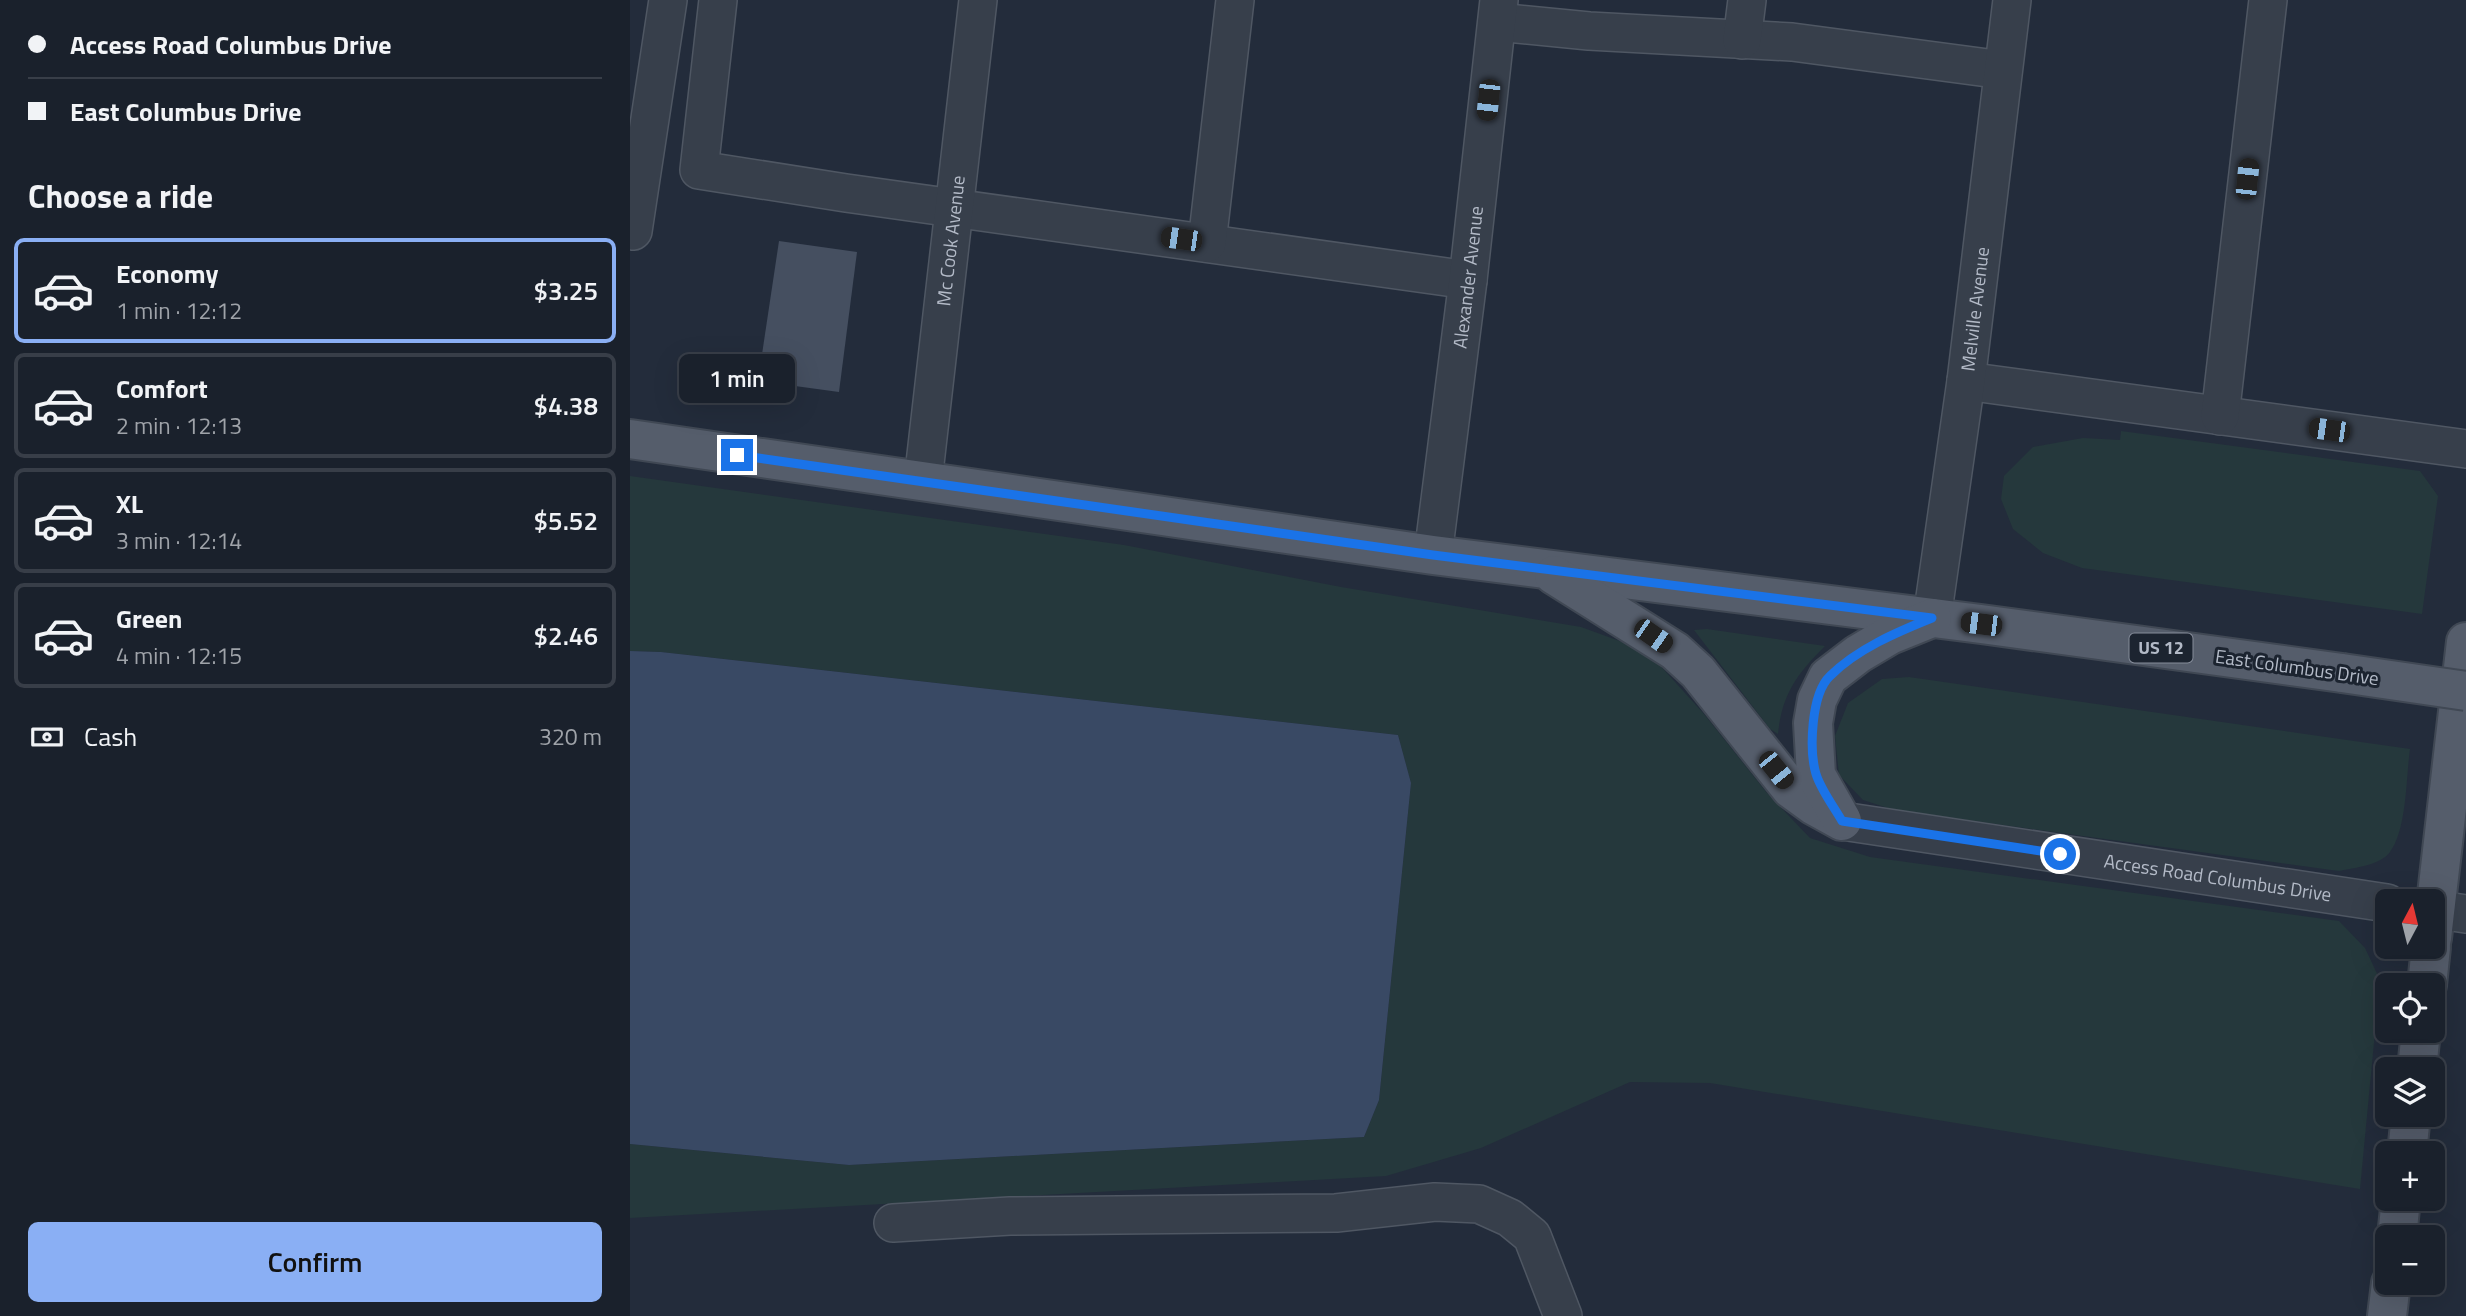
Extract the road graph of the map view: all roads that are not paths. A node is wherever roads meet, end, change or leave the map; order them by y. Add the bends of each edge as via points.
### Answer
1 (668, 0) edge
2 (718, 0) edge
3 (978, 0) edge
4 (1235, 0) edge
5 (1747, 0) edge
6 (2012, 0) edge
7 (2268, 0) edge
8 (1498, 11) edge
9 (1742, 40) junction
10 (2003, 70) junction
11 (954, 208) junction
12 (630, 230) edge
13 (1207, 243) junction
14 (1468, 280) junction
15 (1966, 382) junction
16 (2220, 416) junction
17 (630, 439) edge
18 (2466, 449) edge
19 (923, 481) junction
20 (1433, 555) junction
21 (1543, 568) junction
22 (1932, 618) junction
23 (2466, 642) edge
24 (2466, 691) edge
25 (1842, 821) junction
26 (2443, 889) edge
27 (2375, 901) edge
28 (893, 1223) dead end
29 (2390, 1295) edge
30 (1563, 1316) edge
31 (2387, 1316) edge

1 - 12 street
2 - 11 street via 699,170
3 - 11 street, Mc Cook Avenue
4 - 13 street
5 - 9 street
6 - 10 street, Melville Avenue
7 - 16 street
8 - 9 street via 1588,31
8 - 14 street, Alexander Avenue
9 - 10 street via 1792,42
10 - 15 street, Melville Avenue
11 - 13 street
11 - 19 street, Mc Cook Avenue
13 - 14 street
14 - 20 street, Alexander Avenue
15 - 16 street
15 - 22 street, Melville Avenue
16 - 18 street
17 - 19 main road, East Columbus Drive / US 12
19 - 20 main road, East Columbus Drive / US 12
20 - 21 main road, East Columbus Drive / US 12
21 - 22 main road, East Columbus Drive / US 12
21 - 25 main road via 1675,651 1698,672 1791,789
22 - 24 main road, East Columbus Drive / US 12, bridge
22 - 25 main road via 1858,654 1828,677 1817,700 1813,723 1816,775
23 - 26 main road
25 - 27 street, Access Road Columbus Drive
28 - 30 street via 1010,1216 1336,1213 1435,1202 1479,1204 1510,1218 1532,1236
29 - 31 main road

